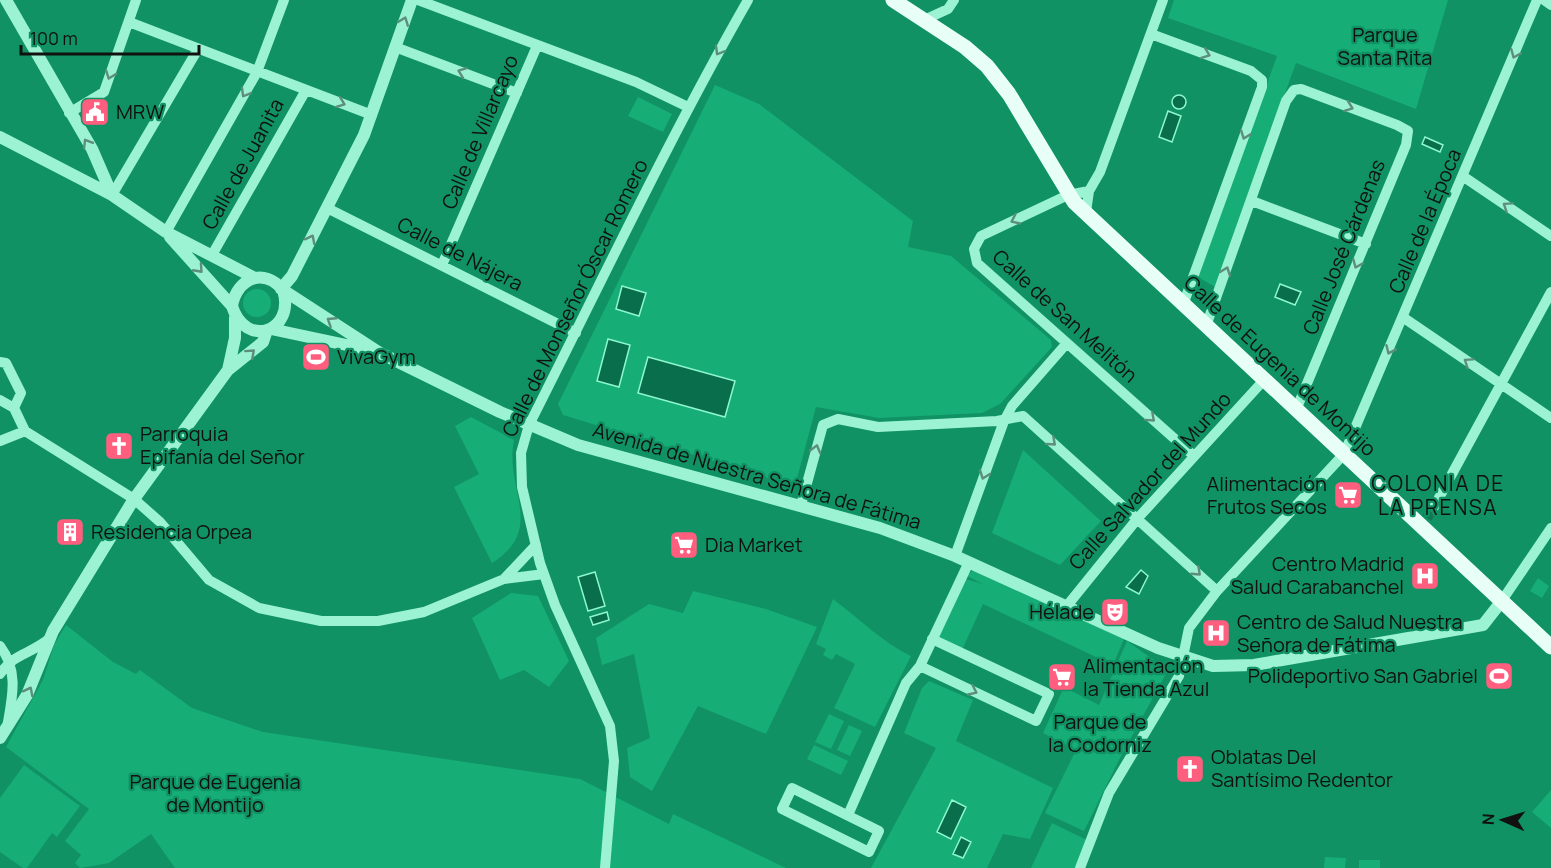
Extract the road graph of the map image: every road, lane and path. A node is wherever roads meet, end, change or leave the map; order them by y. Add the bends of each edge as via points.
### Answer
1 (6, 0) edge
2 (136, 0) edge
3 (284, 0) edge
4 (412, 0) edge
5 (418, 0) edge
6 (748, 0) edge
7 (893, 0) edge
8 (954, 0) edge
9 (1163, 0) edge
10 (1538, 0) edge
11 (1544, 0) edge
12 (1551, 5) edge
13 (924, 20) junction
14 (129, 22) junction
15 (1151, 34) junction
16 (537, 46) junction
17 (394, 47) junction
18 (198, 49) junction
19 (257, 72) junction
20 (306, 90) junction
21 (517, 93) junction
22 (688, 107) junction
23 (69, 113) junction
24 (372, 115) junction
25 (0, 137) edge
26 (1464, 177) junction
27 (1089, 191) junction
28 (112, 195) junction
29 (1068, 195) junction
30 (1252, 201) junction
31 (327, 208) junction
32 (1086, 212) junction
33 (166, 232) junction
34 (1551, 236) edge
35 (1366, 244) junction
36 (212, 255) junction
37 (442, 265) junction
38 (253, 277) junction
39 (282, 290) junction
40 (1551, 292) edge
41 (1183, 305) junction
42 (234, 312) junction
43 (1404, 318) junction
44 (1206, 326) junction
45 (269, 330) junction
46 (576, 333) junction
47 (1067, 343) junction
48 (380, 352) junction
49 (0, 362) edge
50 (228, 370) junction
51 (1264, 380) junction
52 (1501, 384) junction
53 (0, 400) edge
54 (14, 408) junction
55 (1296, 410) junction
56 (1551, 418) edge
57 (1004, 421) junction
58 (530, 425) junction
59 (25, 431) junction
60 (0, 441) edge
61 (1344, 454) junction
62 (1194, 456) junction
63 (134, 499) junction
64 (801, 505) junction
65 (1434, 507) tunnel mouth
66 (1138, 518) junction
67 (1551, 528) edge
68 (536, 545) junction
69 (955, 556) junction
70 (969, 562) junction
71 (544, 574) junction
72 (504, 579) junction
73 (1217, 591) junction
74 (1502, 602) junction
75 (1066, 607) junction
76 (49, 639) junction
77 (932, 639) junction
78 (0, 646) edge
79 (1551, 647) edge
80 (1184, 656) junction
81 (10, 659) junction
82 (920, 666) junction
83 (0, 674) edge
84 (8, 725) junction
85 (0, 738) edge
86 (848, 815) junction
87 (605, 868) edge
88 (1080, 868) edge

1 - 23 street
2 - 14 street
3 - 19 street
17 -> 4 street
5 - 16 street
6 -> 22 street, Calle de Monseñor Óscar Romero
7 - 13 main road, Calle de Eugenia de Montijo
8 - 13 street via 948,9
9 - 15 street
10 -> 26 street, Calle de la Época
11 - 12 street
13 - 29 main road, Calle de Eugenia de Montijo via 980,60 1010,93
14 - 18 street
14 -> 23 street via 104,92
15 - 27 street via 1100,172
15 -> 41 street via 1251,71 1262,80
16 - 21 street, Calle de Villarcayo
16 - 22 street via 636,82
21 -> 17 street
17 - 24 street
18 - 19 street
18 - 28 street
19 - 20 street
19 -> 33 street
20 -> 24 street
20 - 36 street, Calle de Juanita
21 - 37 street, Calle de Villarcayo
22 - 46 street, Calle de Monseñor Óscar Romero
28 -> 23 street
24 - 31 street
25 - 28 street
34 -> 26 street
26 - 43 street, Calle de la Época
27 - 29 street, Calle de San Melitón
27 - 32 street
28 - 33 street
29 - 32 main road, Calle de Eugenia de Montijo
29 -> 47 street, Calle de San Melitón via 981,236 974,249 977,263
30 - 35 street
30 -> 35 street, Calle José Cárdenas via 1286,101 1294,90 1301,89 1397,124 1408,131 1406,145
44 -> 30 street
31 - 37 street, Calle de Nájera
39 -> 31 street
32 - 41 main road, Calle de Eugenia de Montijo
33 - 36 street, Avenida de Nuestra Señora de Fátima
33 -> 42 street, Avenida de Nuestra Señora de Fátima
35 -> 55 street, Calle José Cárdenas
36 - 38 street, Avenida de Nuestra Señora de Fátima
37 - 46 street, Calle de Nájera
38 - 39 street, Avenida de Nuestra Señora de Fátima via 270,279
38 - 42 street via 238,288
39 - 45 street via 285,312
48 -> 39 street, Avenida de Nuestra Señora de Fátima
40 - 52 street
41 - 44 main road, Calle de Eugenia de Montijo
42 - 45 street, Avenida de Nuestra Señora de Fátima via 251,330
42 - 50 street via 235,338
52 -> 43 street
43 -> 61 street, Calle de la Época
44 - 51 main road, Calle de Eugenia de Montijo
45 - 48 street, Avenida de Nuestra Señora de Fátima
50 -> 45 street via 263,342
46 - 58 street, Calle de Monseñor Óscar Romero
47 - 57 street via 1012,406
47 -> 62 street, Calle de San Melitón
48 - 58 street, Avenida de Nuestra Señora de Fátima
49 - 54 street via 6,363 21,393
50 - 63 street
51 - 55 main road, Calle de Eugenia de Montijo
51 - 62 street, Calle Salvador del Mundo
52 - 56 street
52 - 65 street
53 - 54 street
54 - 59 street
55 - 61 main road, Calle de Eugenia de Montijo
64 -> 57 street via 823,424 829,420 878,427
57 -> 66 street via 1023,416
57 -> 69 street
58 - 64 street, Avenida de Nuestra Señora de Fátima via 578,445
58 - 68 street, Calle de Monseñor Óscar Romero via 521,453 522,487
59 - 60 street
59 - 63 street
61 - 73 street, Calle de la Época
61 - 74 main road, Calle de Eugenia de Montijo via 1425,522
62 - 66 street, Calle Salvador del Mundo
63 - 72 street via 160,522 209,580 259,608 285,615 321,621 378,621 424,612
63 - 76 street
64 - 69 street, Avenida de Nuestra Señora de Fátima via 880,528
66 -> 73 street
66 - 75 street, Calle Salvador del Mundo
67 - 74 street
68 - 71 street, Calle de Monseñor Óscar Romero
68 - 72 street
69 - 70 street, Avenida de Nuestra Señora de Fátima
70 - 75 street, Avenida de Nuestra Señora de Fátima
70 - 77 street
71 - 72 street
71 - 87 street, Calle de Monseñor Óscar Romero via 610,726 614,761
73 - 80 street, Calle de la Época via 1189,628
74 - 79 main road, Calle de Eugenia de Montijo
74 - 80 street, Avenida de Nuestra Señora de Fátima via 1483,625 1254,665 1213,666
75 - 80 street, Avenida de Nuestra Señora de Fátima
76 - 81 street via 36,650
84 -> 76 street via 27,695
77 - 82 street
82 -> 77 street via 1036,721 1049,694
78 - 81 street
80 - 88 street, Calle de la Época via 1179,676 1109,793
81 - 83 street
81 - 84 street via 14,687
82 - 86 street via 906,683
84 - 85 street
86 - 86 street via 792,788 782,809 869,852 879,831

